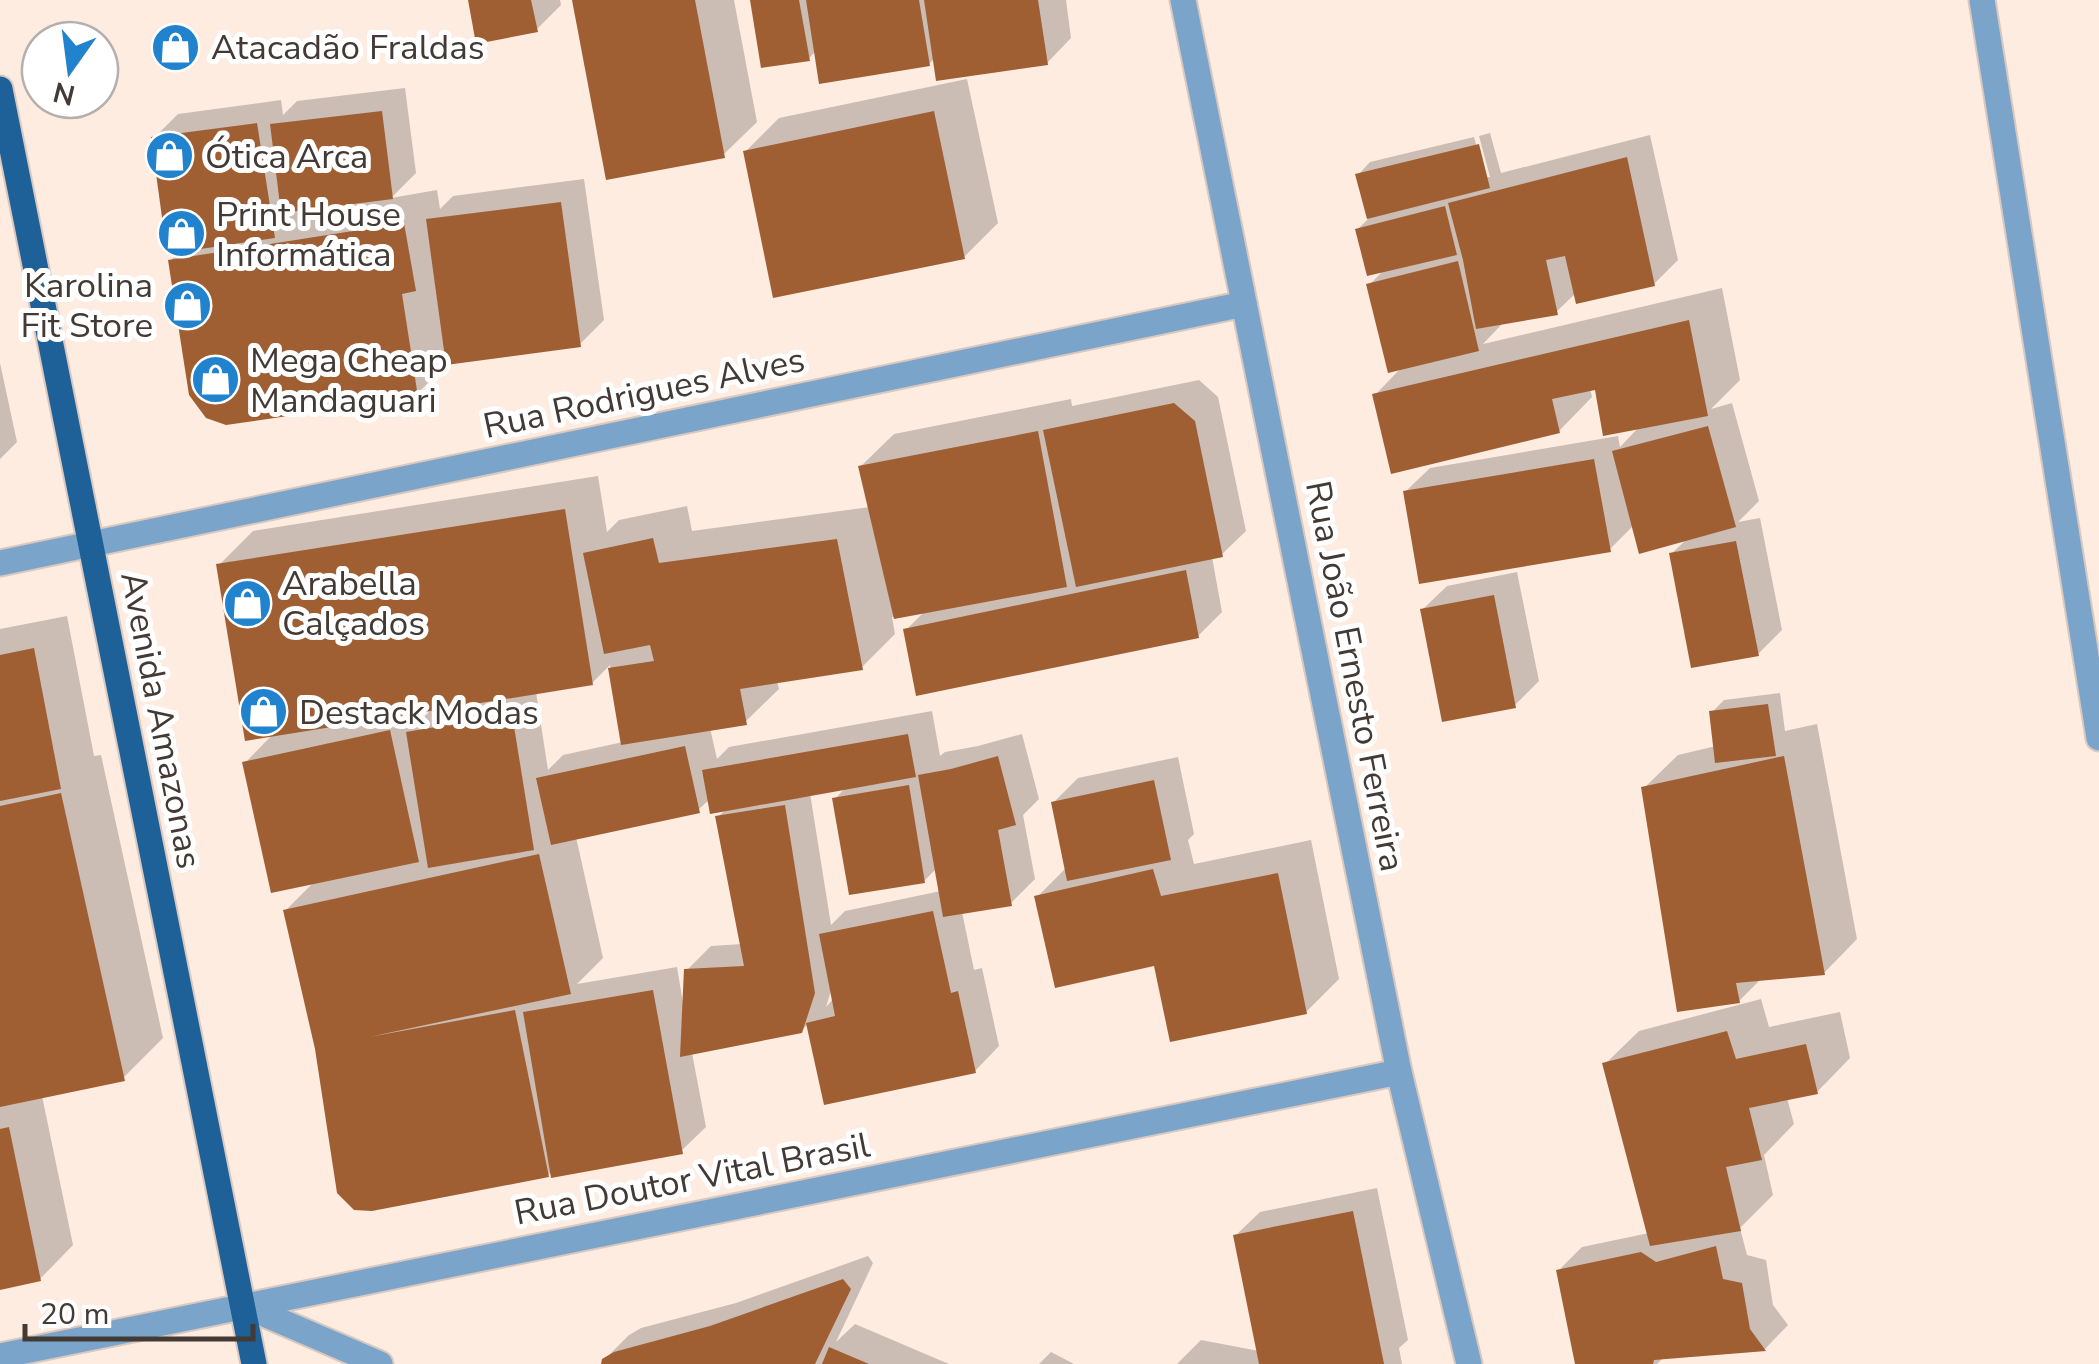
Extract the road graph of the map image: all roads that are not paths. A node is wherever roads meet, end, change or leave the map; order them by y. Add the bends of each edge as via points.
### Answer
1 (1183, 0) edge
2 (1982, 0) edge
3 (0, 90) edge
4 (1244, 304) junction
5 (90, 544) junction
6 (0, 563) edge
7 (2099, 738) edge
8 (1398, 1072) junction
9 (243, 1306) junction
10 (0, 1356) edge
11 (254, 1364) edge
12 (380, 1364) edge
13 (1469, 1364) edge

1 - 4 street, Rua João Ernesto Ferreira
2 - 7 street
3 - 5 main road, Avenida Amazonas
4 - 5 street, Rua Rodrigues Alves
4 - 8 street, Rua João Ernesto Ferreira
5 - 6 street, Rua Rodrigues Alves
5 - 9 main road, Avenida Amazonas
8 - 9 street, Rua Doutor Vital Brasil
8 - 13 street, Rua João Ernesto Ferreira
9 - 10 street, Rua Doutor Vital Brasil
9 - 11 main road, Avenida Amazonas
9 - 12 street

